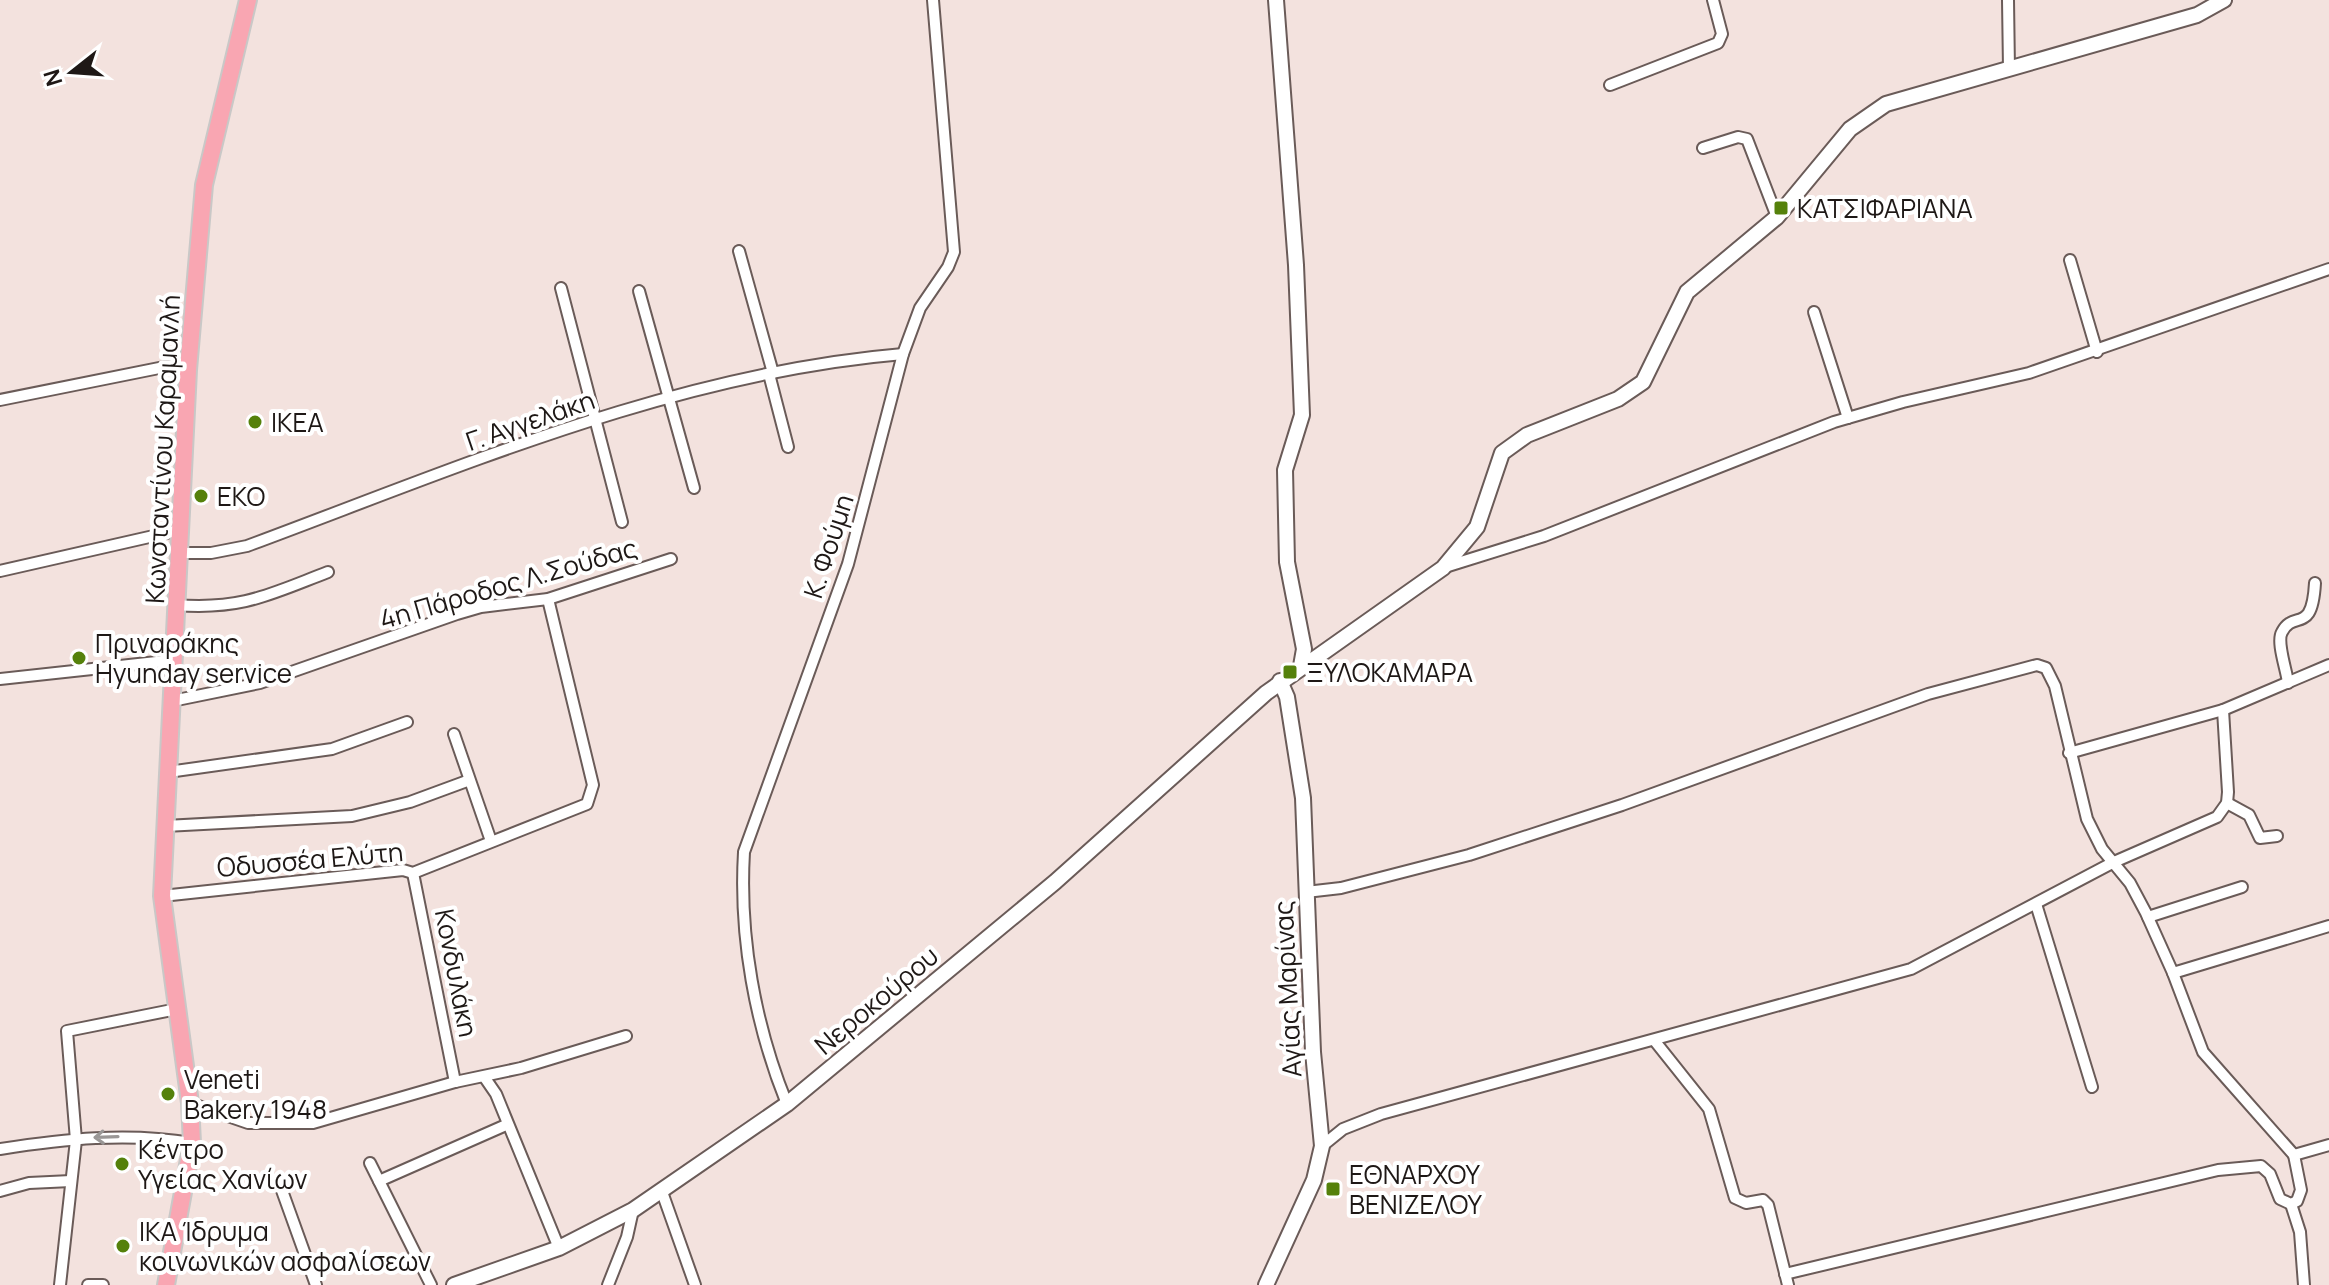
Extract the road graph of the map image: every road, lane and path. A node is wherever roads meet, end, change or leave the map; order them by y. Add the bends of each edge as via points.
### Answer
1 (248, 0) edge
2 (933, 0) edge
3 (1276, 0) edge
4 (1713, 0) edge
5 (2008, 0) edge
6 (2224, 0) edge
7 (2009, 69) junction
8 (1610, 85) dead end
9 (1703, 148) dead end
10 (1777, 217) junction
11 (739, 251) dead end
12 (2070, 260) dead end
13 (2329, 269) edge
14 (561, 288) dead end
15 (639, 291) dead end
16 (1814, 312) dead end
17 (2097, 352) junction
18 (903, 354) junction
19 (189, 362) junction
20 (771, 374) junction
21 (0, 400) edge
22 (667, 400) junction
23 (1848, 418) junction
24 (596, 420) junction
25 (788, 447) dead end
26 (694, 488) dead end
27 (622, 522) dead end
28 (180, 530) junction
29 (178, 553) junction
30 (671, 559) dead end
31 (1443, 568) junction
32 (0, 571) edge
33 (328, 572) dead end
34 (2315, 583) dead end
35 (548, 599) junction
36 (176, 605) junction
37 (175, 660) junction
38 (2329, 665) edge
39 (1301, 666) junction
40 (0, 679) edge
41 (1280, 681) junction
42 (2288, 683) junction
43 (172, 701) junction
44 (2223, 710) junction
45 (407, 722) dead end
46 (454, 734) dead end
47 (2069, 753) junction
48 (168, 772) junction
49 (467, 781) junction
50 (2227, 803) junction
51 (165, 826) junction
52 (2277, 836) dead end
53 (491, 841) junction
54 (2114, 862) junction
55 (413, 873) junction
56 (2242, 887) dead end
57 (1306, 892) junction
58 (162, 896) junction
59 (2036, 904) junction
60 (2148, 917) junction
61 (2329, 926) edge
62 (2173, 973) junction
63 (177, 1009) junction
64 (626, 1036) dead end
65 (1654, 1040) junction
66 (485, 1078) junction
67 (455, 1082) junction
68 (2092, 1087) dead end
69 (190, 1103) junction
70 (787, 1104) junction
71 (506, 1125) junction
72 (76, 1140) junction
73 (192, 1143) junction
74 (2329, 1145) edge
75 (1322, 1146) junction
76 (0, 1149) edge
77 (2294, 1155) junction
78 (370, 1163) dead end
79 (71, 1181) junction
80 (379, 1181) junction
81 (280, 1185) dead end
82 (0, 1191) edge
83 (662, 1192) junction
84 (2291, 1204) junction
85 (633, 1210) junction
86 (559, 1248) junction
87 (1787, 1279) edge
88 (60, 1285) edge
89 (88, 1285) edge
90 (103, 1285) edge
91 (166, 1285) edge
92 (316, 1285) edge
93 (431, 1285) edge
94 (454, 1285) edge
95 (608, 1285) edge
96 (695, 1285) edge
97 (1266, 1285) edge
98 (2304, 1285) edge

1 - 19 main road, Κωνσταντίνου Καραμανλή via 204,185
2 - 18 street, Κ. Φούμη via 954,252 920,308
3 - 39 main road via 1299,325 1301,424 1285,470 1287,562 1304,649
4 - 8 street via 1722,34 1718,43
5 - 7 street
6 - 7 main road, Νεροκούρου via 2197,15
7 - 10 main road, Νεροκούρου via 1886,104 1867,115
9 - 10 street via 1738,137 1749,141
10 - 31 main road, Νεροκούρου via 1687,292 1643,382 1618,399 1527,435 1502,453 1477,527
11 - 20 street
12 - 17 street
13 - 17 street
14 - 24 street
15 - 22 street
16 - 23 street
17 - 23 street
18 - 20 street, Γ. Αγγελάκη via 815,363
18 - 70 street, Κ. Φούμη via 848,564 744,852 742,895 750,968 768,1058
19 - 21 street
19 - 28 main road, Κωνσταντίνου Καραμανλή
20 - 22 street, Γ. Αγγελάκη
20 - 25 street
22 - 24 street, Γ. Αγγελάκη
22 - 26 street
23 - 31 street via 1544,536
24 - 27 street
24 - 29 street, Γ. Αγγελάκη via 495,452 247,546
28 - 29 main road, Κωνσταντίνου Καραμανλή
28 - 32 street
29 - 36 main road, Κωνσταντίνου Καραμανλή
30 - 35 street, 4η Πάροδος Λ.Σούδας
31 - 39 main road, Νεροκούρου
33 - 36 street via 244,604
34 - 42 street via 2311,611 2281,636
35 - 43 street, 4η Πάροδος Λ.Σούδας via 481,607 260,683
35 - 53 street, Οδυσσέα Ελύτη via 583,735 591,799
36 - 37 main road, Κωνσταντίνου Καραμανλή
37 - 40 street
37 - 43 main road, Κωνσταντίνου Καραμανλή
38 - 42 street
39 - 41 main road, Νεροκούρου
41 - 57 main road, Αγίας Μαρίνας via 1303,798
41 - 70 main road, Νεροκούρου via 1055,882
42 - 44 street
43 - 48 main road, Κωνσταντίνου Καραμανλή
44 - 47 street
44 - 50 street
45 - 48 street via 332,749
46 - 49 street
47 - 54 street via 2087,819
47 - 57 street via 2055,686 2046,668 2037,665 1928,694 1469,855
48 - 51 main road, Κωνσταντίνου Καραμανλή
49 - 51 street via 352,816
49 - 53 street
50 - 52 street via 2249,815 2260,838
50 - 54 street via 2210,822
51 - 58 main road, Κωνσταντίνου Καραμανλή
53 - 55 street, Οδυσσέα Ελύτη
54 - 59 street
54 - 60 street
55 - 58 street, Οδυσσέα Ελύτη
55 - 67 street, Κονδυλάκη
56 - 60 street
57 - 75 main road, Αγίας Μαρίνας
58 - 63 main road, Κωνσταντίνου Καραμανλή
59 - 65 street via 1911,969
59 - 68 street
60 - 62 street
61 - 62 street
62 - 77 street via 2208,1059
63 - 69 main road, Κωνσταντίνου Καραμανλή
63 - 72 street via 67,1031
64 - 66 street
65 - 75 street via 1371,1117
65 - 87 street via 1709,1109 1735,1198 1768,1205
66 - 67 street
66 - 71 street
67 - 69 street via 313,1123 260,1125
69 - 73 main road, Κωνσταντίνου Καραμανλή
70 - 83 main road, Νεροκούρου
71 - 80 street
71 - 86 street
73 -> 72 street via 125,1136
72 - 76 street
72 - 79 street
73 - 91 main road, Κωνσταντίνου Καραμανλή
74 - 77 street
75 - 97 main road, Αγίας Μαρίνας via 1314,1180
77 - 84 street via 2301,1190
78 - 80 street
79 - 82 street
79 - 88 street
80 - 93 street
81 - 92 street
83 - 85 main road, Νεροκούρου
83 - 96 street
84 - 87 street via 2280,1199 2261,1166 2218,1170
84 - 98 street via 2300,1232
85 - 86 main road, Νεροκούρου
85 - 95 street
86 - 94 main road, Νεροκούρου
89 - 90 street

